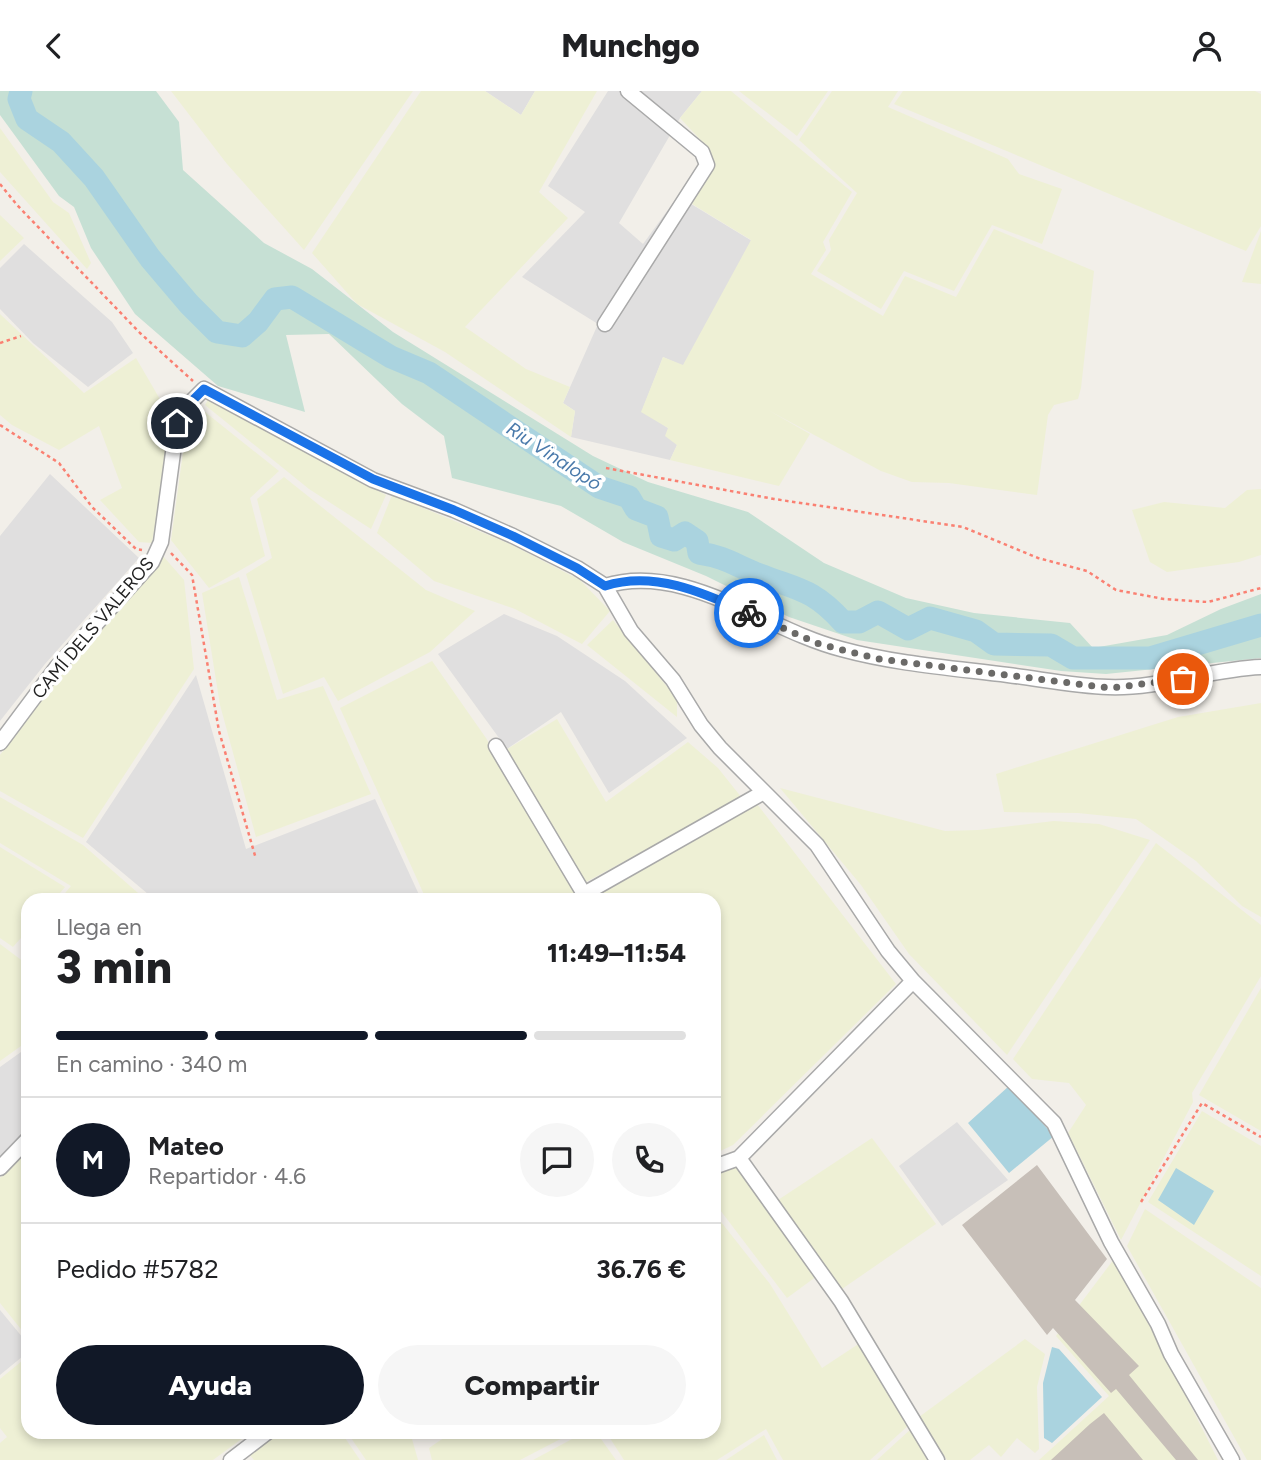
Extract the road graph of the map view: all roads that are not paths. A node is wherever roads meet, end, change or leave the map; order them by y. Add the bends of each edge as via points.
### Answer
1 (628, 91) edge
2 (605, 324) dead end
3 (605, 586) junction
4 (1261, 667) edge
5 (0, 743) edge
6 (496, 746) dead end
7 (764, 792) junction
8 (583, 893) edge
9 (586, 893) edge
10 (913, 981) junction
11 (21, 1146) edge
12 (739, 1158) junction
13 (721, 1164) edge
14 (0, 1168) edge
15 (259, 1439) edge
16 (231, 1460) edge
17 (937, 1460) edge
18 (1232, 1460) edge

1 - 2 street via 702,152 707,165
3 - 4 street via 625,579 683,587 819,644 892,661 1110,688
3 - 5 street, CAMÍ DELS VALEROS via 513,536 373,479 204,389 177,423 152,562 56,668
3 - 7 street via 631,631 673,680 701,725
6 - 8 street
7 - 9 street
7 - 10 street via 817,845
10 - 12 street
10 - 18 street via 1054,1123 1111,1242
11 - 14 street
12 - 13 street
12 - 17 street via 841,1301
15 - 16 street

